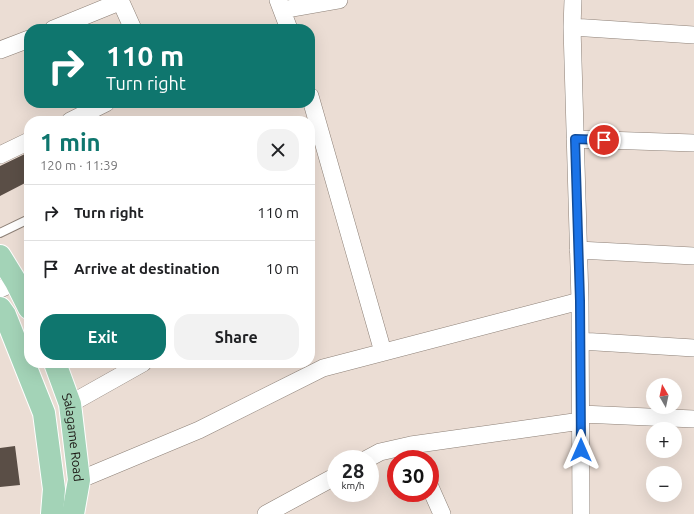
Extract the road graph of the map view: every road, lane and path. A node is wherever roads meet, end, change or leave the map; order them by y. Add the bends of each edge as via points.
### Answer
1 (120, 0) edge
2 (339, 0) edge
3 (573, 0) edge
4 (280, 5) edge
5 (66, 24) edge
6 (131, 24) edge
7 (287, 24) edge
8 (572, 27) junction
9 (694, 35) edge
10 (24, 41) edge
11 (0, 50) edge
12 (96, 108) edge
13 (313, 108) edge
14 (80, 116) edge
15 (575, 139) junction
16 (694, 142) edge
17 (24, 143) edge
18 (0, 155) edge
19 (24, 221) edge
20 (0, 233) edge
21 (578, 250) junction
22 (0, 256) edge
23 (694, 256) edge
24 (8, 285) edge
25 (580, 301) junction
26 (24, 303) edge
27 (0, 308) edge
28 (580, 341) junction
29 (694, 348) edge
30 (383, 352) junction
31 (24, 361) edge
32 (27, 368) edge
33 (57, 368) edge
34 (134, 368) edge
35 (70, 404) junction
36 (581, 417) junction
37 (694, 419) edge
38 (424, 450) edge
39 (79, 480) junction
40 (327, 481) edge
41 (437, 502) edge
42 (52, 514) edge
43 (73, 514) edge
44 (266, 514) edge
45 (442, 514) edge
46 (581, 514) edge

1 - 5 street via 117,4
1 - 6 street
2 - 4 street
3 - 8 street
4 - 7 street
8 - 9 street
8 - 15 street
10 - 11 street
12 - 14 street
13 - 30 street
15 - 16 street
15 - 21 street
17 - 18 street
19 - 20 lane
21 - 23 street
21 - 25 street
22 - 24 main road
24 - 26 main road
25 - 28 street
25 - 30 street
27 - 31 main road via 6,315
28 - 29 street
28 - 36 street
30 - 39 street via 323,368 199,430
32 - 42 main road via 44,413 54,489
33 - 35 main road, Salagame Road
34 - 35 street
35 - 39 main road, Salagame Road
36 - 37 street
36 - 38 street
36 - 46 street
39 - 43 main road, Salagame Road
40 - 44 street
41 - 45 street

